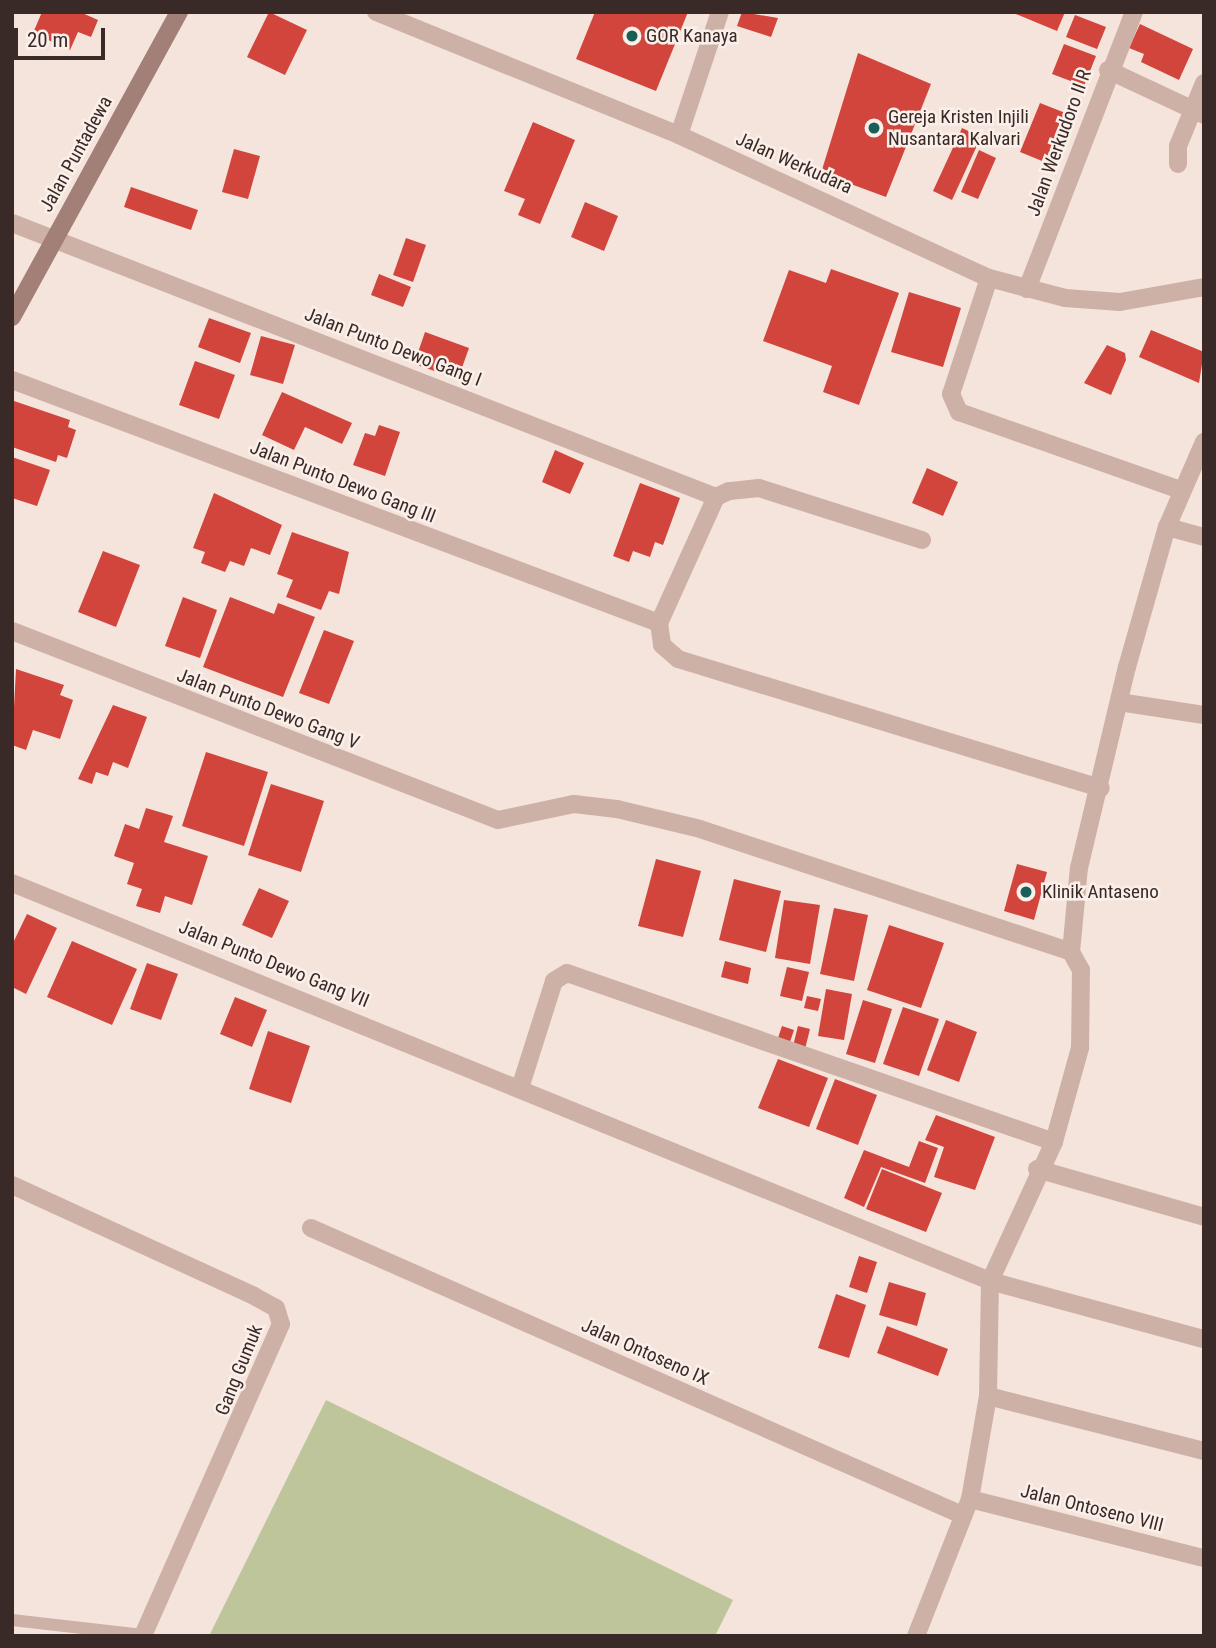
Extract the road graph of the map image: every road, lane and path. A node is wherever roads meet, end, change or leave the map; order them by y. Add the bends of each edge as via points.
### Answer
1 (179, 12) edge
2 (376, 12) edge
3 (720, 12) edge
4 (1134, 12) edge
5 (400, 17) edge
6 (1108, 70) junction
7 (1204, 83) edge
8 (1198, 113) edge
9 (680, 135) junction
10 (1178, 164) dead end
11 (12, 223) edge
12 (54, 240) junction
13 (989, 278) junction
14 (1204, 287) edge
15 (1027, 289) junction
16 (12, 317) edge
17 (12, 380) edge
18 (1203, 444) edge
19 (1180, 491) junction
20 (716, 497) junction
21 (1167, 527) junction
22 (1204, 537) edge
23 (922, 540) dead end
24 (659, 623) junction
25 (12, 631) edge
26 (1119, 702) junction
27 (1204, 715) edge
28 (1101, 788) junction
29 (12, 883) edge
30 (1071, 952) junction
31 (521, 1085) junction
32 (1054, 1142) junction
33 (1037, 1169) junction
34 (12, 1185) edge
35 (1204, 1217) edge
36 (311, 1228) dead end
37 (990, 1281) junction
38 (1204, 1339) edge
39 (988, 1396) junction
40 (1204, 1451) edge
41 (966, 1507) junction
42 (1204, 1558) edge
43 (12, 1620) edge
44 (143, 1635) edge
45 (916, 1636) edge

1 - 12 street, Jalan Puntadewa
2 - 5 street, Jalan Werkudara
3 - 9 street
4 - 6 street, Jalan Werkudoro II R
5 - 9 street, Jalan Werkudara
6 - 8 street
6 - 15 street, Jalan Werkudoro II R
7 - 8 street
8 - 10 street via 1176,152
9 - 13 street, Jalan Werkudara
11 - 12 street, Jalan Punto Dewo Gang I
12 - 16 street, Jalan Puntadewa
12 - 20 street, Jalan Punto Dewo Gang I
13 - 15 street, Jalan Werkudara
13 - 19 street via 951,394 958,412
14 - 15 street, Jalan Werkudara via 1120,302
17 - 24 street, Jalan Punto Dewo Gang III
18 - 19 street
19 - 21 street
20 - 23 street via 759,488
20 - 24 street
21 - 22 street
21 - 26 street
24 - 28 street via 662,645 678,659
25 - 30 street, Jalan Punto Dewo Gang V via 510,822 574,804 617,809 700,829
26 - 27 street
26 - 28 street
28 - 30 street via 1079,868
29 - 31 street, Jalan Punto Dewo Gang VII
30 - 32 street via 1082,970 1080,1048
31 - 32 street via 554,981 567,973
31 - 37 street, Jalan Punto Dewo Gang VII
32 - 33 street
33 - 35 street
33 - 37 street
34 - 44 street, Gang Gumuk via 254,1296 278,1316 279,1339
36 - 41 street, Jalan Ontoseno IX
37 - 38 street, Jalan Punto Dewo Gang VII
37 - 39 street
39 - 40 street
39 - 41 street
41 - 42 street, Jalan Ontoseno VIII
41 - 45 street
43 - 44 lane

